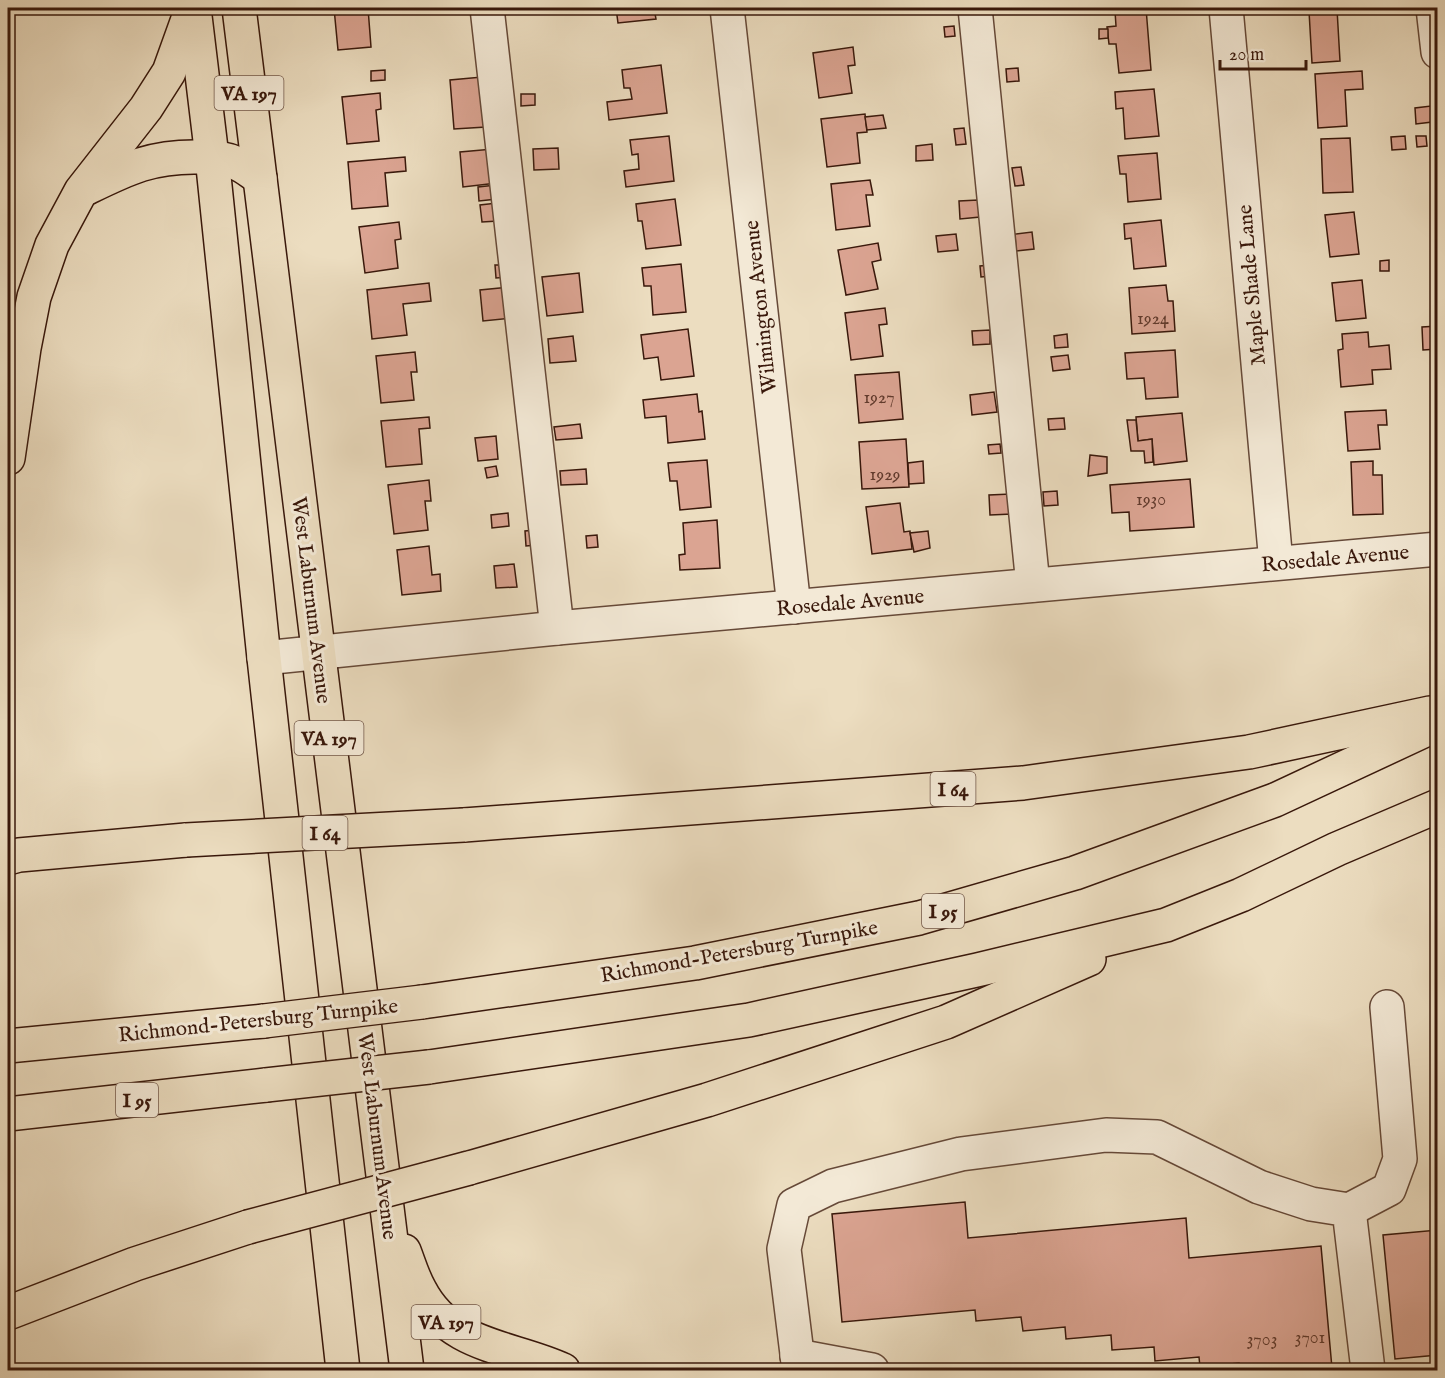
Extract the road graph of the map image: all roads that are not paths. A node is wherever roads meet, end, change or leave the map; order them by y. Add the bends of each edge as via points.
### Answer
1 (193, 8) edge
2 (239, 8) edge
3 (487, 8) edge
4 (727, 8) edge
5 (975, 8) edge
6 (1226, 8) edge
7 (1434, 8) edge
8 (1437, 52) edge
9 (212, 157) junction
10 (260, 178) junction
11 (81, 191) junction
12 (8, 458) edge
13 (1437, 549) edge
14 (1276, 563) junction
15 (1033, 585) junction
16 (794, 607) junction
17 (557, 628) junction
18 (319, 652) junction
19 (264, 658) junction
20 (1437, 712) edge
21 (1437, 724) edge
22 (1437, 806) edge
23 (8, 858) edge
24 (1166, 925) junction
25 (1387, 1007) dead end
26 (8, 1046) edge
27 (8, 1114) edge
28 (387, 1210) junction
29 (1349, 1210) junction
30 (8, 1313) edge
31 (798, 1363) edge
32 (343, 1371) edge
33 (407, 1371) edge
34 (563, 1371) edge
35 (872, 1371) edge
36 (1368, 1371) edge

1 - 9 main road, VA 197
1 - 11 main road via 166,77
2 - 10 main road, West Laburnum Avenue / VA 197
3 - 17 street
4 - 16 street, Wilmington Avenue
5 - 15 street
6 - 14 street, Maple Shade Lane
7 - 8 street
9 - 10 main road via 237,163
9 - 11 main road via 156,159
9 - 19 main road, VA 197
10 - 18 main road, West Laburnum Avenue / VA 197
11 - 12 main road via 52,244 34,297
13 - 14 street, Rosedale Avenue
14 - 15 street, Rosedale Avenue
15 - 16 street, Rosedale Avenue
16 - 17 street, Rosedale Avenue
17 - 18 street, Rosedale Avenue
18 - 19 street, Rosedale Avenue
18 - 28 main road, West Laburnum Avenue / VA 197
19 - 32 main road, VA 197
20 - 23 main road, I 64, bridge via 1249,752 1023,783 464,825 186,840
21 - 26 main road, Richmond-Petersburg Turnpike / I 95, bridge via 1275,800 1075,873 919,918 695,963 422,1002
22 - 24 main road
24 - 27 main road, I 95, bridge via 749,1020 429,1067
24 - 30 main road, bridge via 946,1022 707,1100 248,1227 135,1264
25 - 29 street via 1401,1159 1389,1189
28 - 33 main road, West Laburnum Avenue
28 - 34 main road, VA 197 via 420,1290 441,1317 472,1340 544,1361
29 - 31 street via 1311,1204 1259,1187 1157,1137 1106,1135 961,1154 833,1186 794,1205 784,1249
29 - 36 street
31 - 35 street

